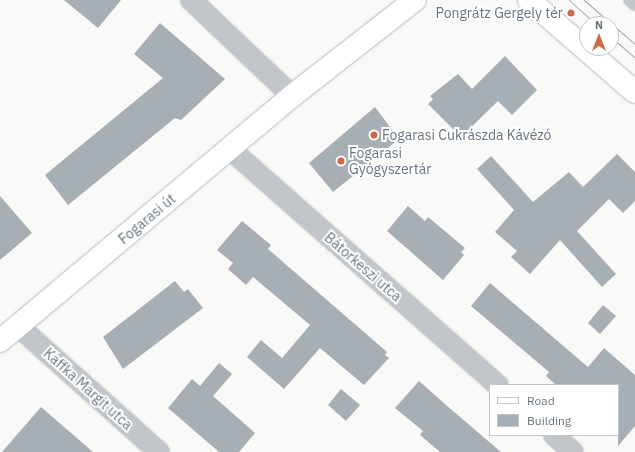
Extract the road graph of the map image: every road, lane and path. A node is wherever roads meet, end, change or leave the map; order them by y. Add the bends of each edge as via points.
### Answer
1 (191, 0) edge
2 (415, 0) edge
3 (529, 0) edge
4 (629, 0) edge
5 (635, 5) edge
6 (635, 92) edge
7 (292, 96) junction
8 (230, 148) junction
9 (18, 326) junction
10 (0, 341) edge
11 (497, 384) edge
12 (555, 436) edge
13 (159, 452) edge
14 (573, 452) edge

1 - 7 street
2 - 7 main road, Fogarasi út
3 - 6 main road
4 - 5 lane
7 - 8 main road, Fogarasi út
8 - 9 main road, Fogarasi út
8 - 11 street, Bátorkeszi utca
9 - 10 main road, Fogarasi út
9 - 13 street, Kaffka Margit utca
12 - 14 street

